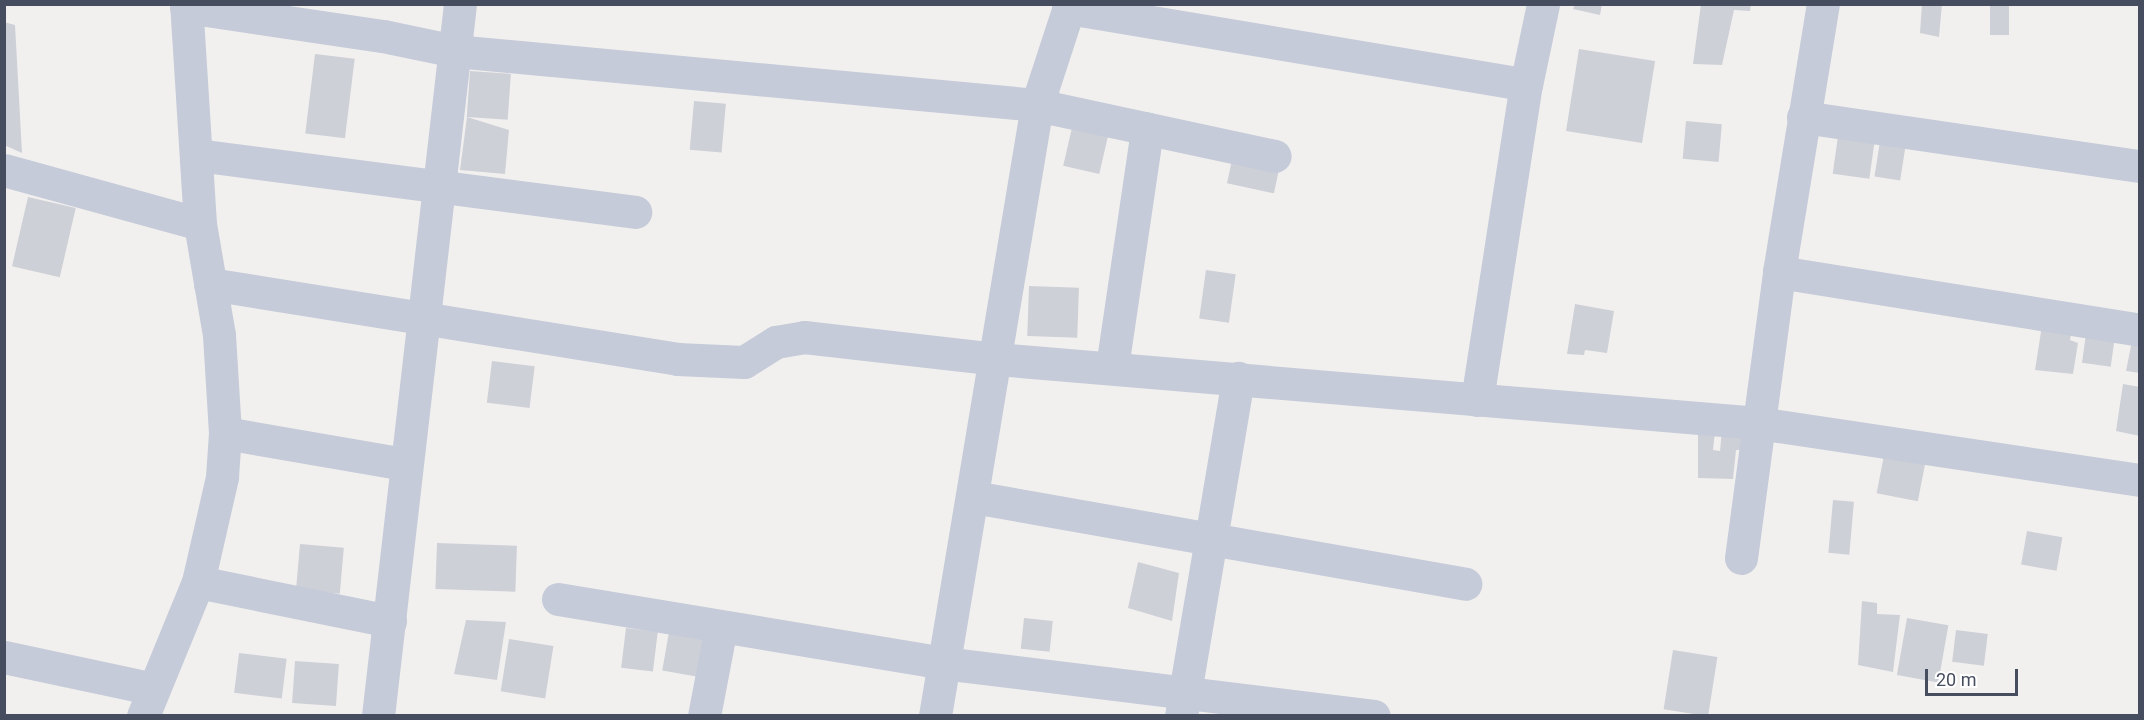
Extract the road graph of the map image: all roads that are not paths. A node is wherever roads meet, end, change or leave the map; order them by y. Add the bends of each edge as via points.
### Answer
1 (460, 4) edge
2 (1543, 4) edge
3 (1823, 4) edge
4 (186, 6) edge
5 (1069, 6) edge
6 (455, 51) junction
7 (1526, 85) junction
8 (1037, 105) junction
9 (1803, 117) junction
10 (1147, 129) junction
11 (196, 155) junction
12 (1275, 156) dead end
13 (2139, 166) edge
14 (4, 170) edge
15 (440, 185) junction
16 (635, 212) dead end
17 (200, 224) junction
18 (1779, 272) junction
19 (210, 284) junction
20 (425, 319) junction
21 (2139, 330) edge
22 (996, 359) junction
23 (1112, 367) junction
24 (1238, 378) junction
25 (1476, 400) junction
26 (1758, 423) junction
27 (225, 433) junction
28 (404, 464) junction
29 (2139, 480) edge
30 (973, 497) junction
31 (1210, 537) junction
32 (1741, 558) dead end
33 (198, 582) junction
34 (1466, 584) dead end
35 (558, 598) dead end
36 (390, 621) junction
37 (721, 627) junction
38 (4, 657) edge
39 (944, 663) junction
40 (148, 702) edge
41 (1182, 705) edge
42 (378, 716) edge
43 (704, 716) edge
44 (935, 716) edge
45 (1374, 716) edge

1 - 6 street
2 - 7 street
3 - 9 street
4 - 6 street
4 - 11 street
5 - 7 street
5 - 8 street
6 - 8 street
6 - 15 street
7 - 25 street
8 - 10 street
8 - 22 street
9 - 13 street
9 - 18 street
10 - 12 street
10 - 23 street
11 - 15 street
11 - 17 street
14 - 17 street
15 - 16 street
15 - 20 street
17 - 19 street
18 - 21 street
18 - 26 street
19 - 20 street
19 - 27 street via 219,335
20 - 22 street via 725,364 744,362 776,342 804,337
20 - 28 street
22 - 23 street
22 - 30 street
23 - 24 street
24 - 25 street
24 - 31 street
25 - 26 street
26 - 29 street
26 - 32 street
27 - 28 street
27 - 33 street via 222,477
28 - 36 street
30 - 31 street
30 - 39 street
31 - 34 street
31 - 41 street
33 - 36 street
33 - 40 street
35 - 37 street
36 - 42 street
37 - 39 street
37 - 43 street
38 - 40 street
39 - 41 street
39 - 44 street
41 - 45 street

